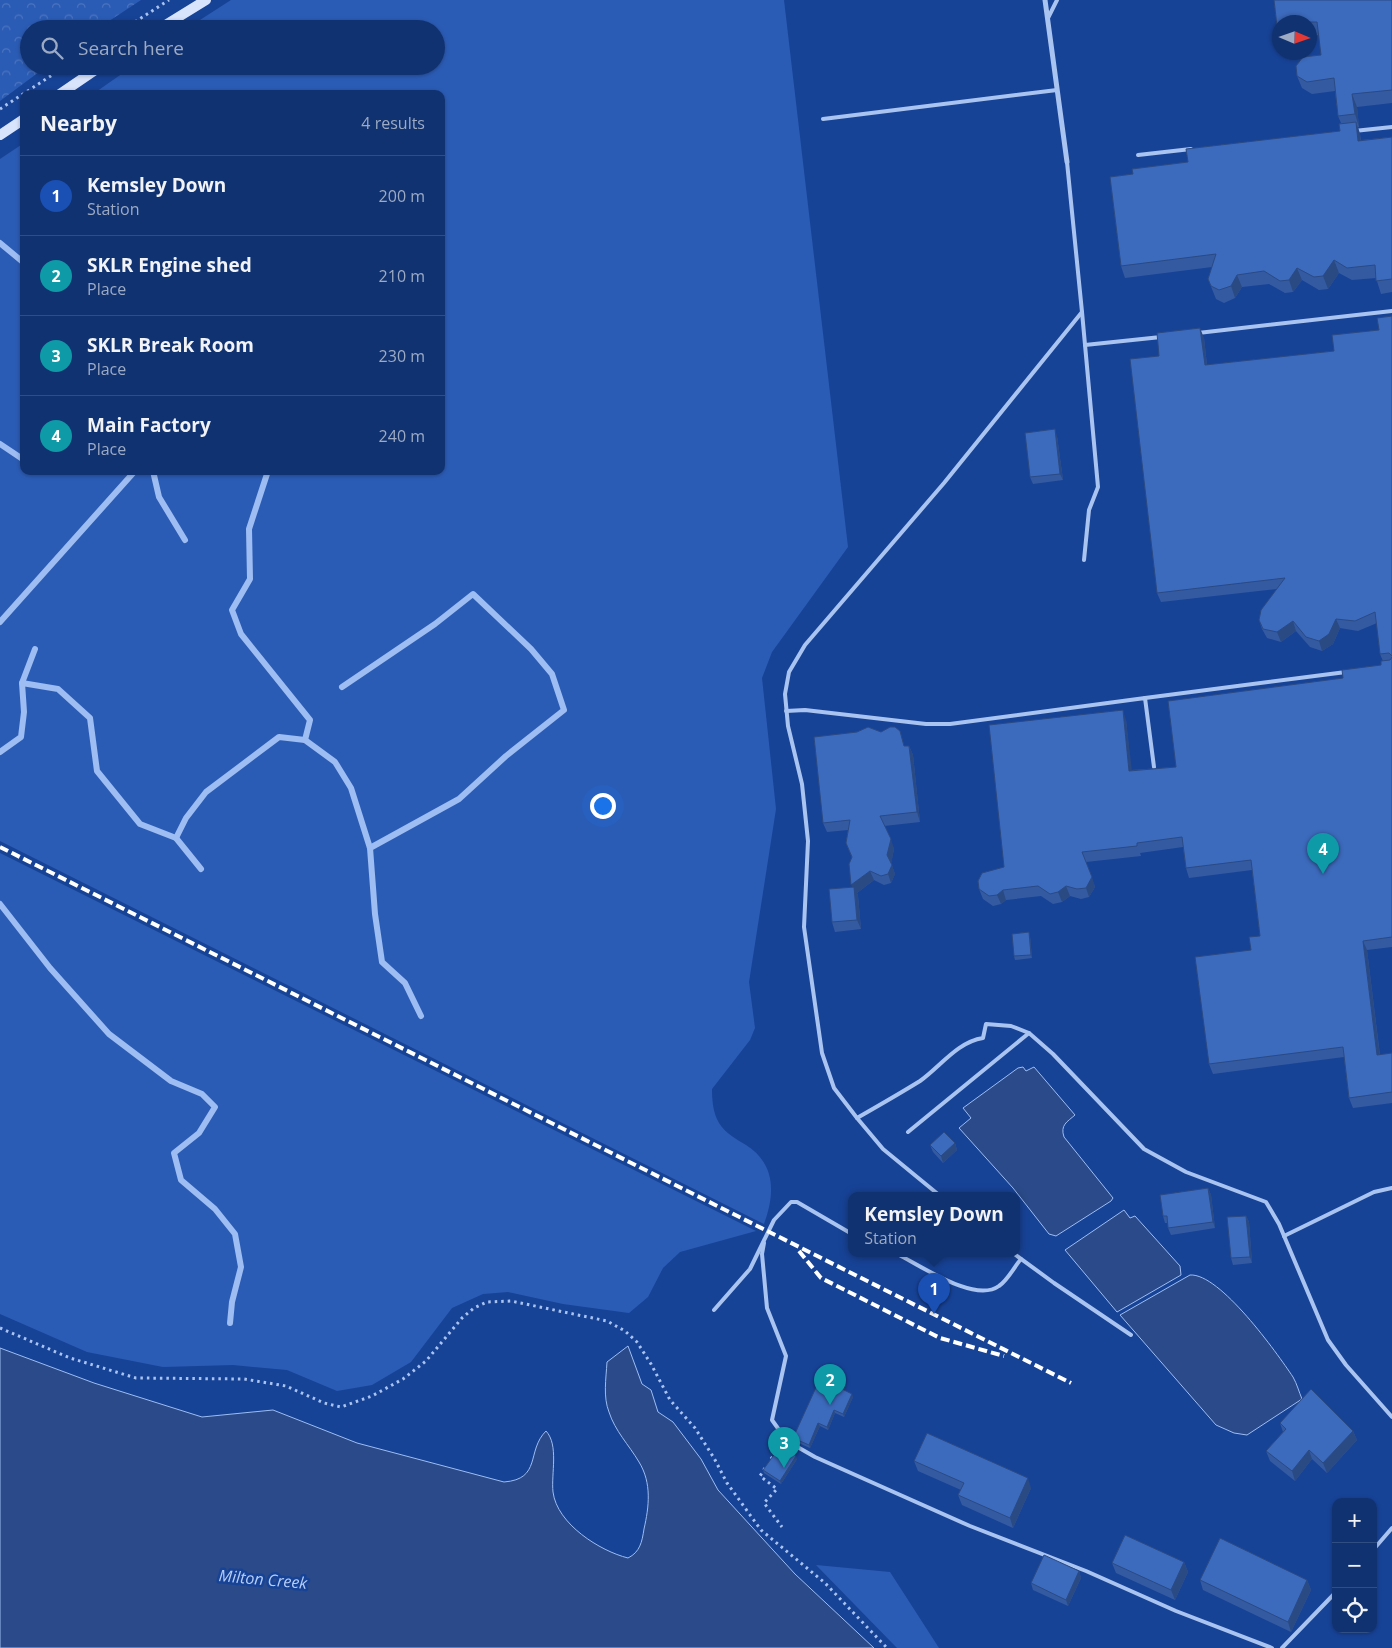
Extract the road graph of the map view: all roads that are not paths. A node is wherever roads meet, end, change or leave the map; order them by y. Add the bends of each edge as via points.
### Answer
1 (206, 0) edge
2 (1045, 0) edge
3 (1057, 0) edge
4 (174, 20) edge
5 (1048, 20) junction
6 (88, 75) edge
7 (66, 90) edge
8 (1057, 90) junction
9 (823, 119) dead end
10 (20, 121) edge
11 (1392, 127) edge
12 (1343, 132) edge
13 (0, 135) edge
14 (1197, 148) edge
15 (1138, 155) dead end
16 (1067, 162) joint
17 (1082, 312) junction
18 (1392, 312) edge
19 (1194, 333) edge
20 (1164, 337) edge
21 (1085, 345) junction
22 (1084, 560) dead end
23 (1352, 671) edge
24 (1145, 698) junction
25 (786, 711) junction
26 (1154, 767) edge
27 (1029, 1034) junction
28 (857, 1118) junction
29 (908, 1132) dead end
30 (1392, 1188) edge
31 (935, 1192) edge
32 (848, 1232) edge
33 (1284, 1236) junction
34 (764, 1243) junction
35 (903, 1257) edge
36 (1018, 1257) edge
37 (1021, 1259) junction
38 (714, 1310) dead end
39 (1131, 1335) dead end
40 (1392, 1417) edge
41 (1392, 1528) edge
42 (1377, 1545) edge
43 (1332, 1596) edge
44 (1272, 1648) edge
45 (1282, 1648) edge

1 - 4 main road
2 - 5 street
3 - 5 lane
5 - 8 street
6 - 7 main road
8 - 9 lane
8 - 16 street
10 - 13 main road
11 - 12 lane
14 - 15 lane
16 - 17 lane
17 - 21 lane
17 - 25 lane via 944,483 805,645 786,681
18 - 19 lane
20 - 21 lane
21 - 22 lane via 1098,487 1089,510
23 - 24 lane
24 - 25 lane via 950,724
24 - 26 lane
25 - 28 lane via 802,784 808,841 804,927 820,1043 834,1088
27 - 28 lane via 1011,1026 986,1024 983,1038 949,1055 919,1081
27 - 29 lane
27 - 33 lane via 1053,1054 1144,1149 1186,1172 1261,1199 1274,1214
28 - 31 lane via 883,1149
30 - 33 lane via 1374,1192
32 - 34 lane via 793,1201 779,1213
33 - 40 lane via 1328,1340
34 - 38 lane via 750,1269
34 - 44 lane via 762,1254 767,1308 786,1356 772,1420 785,1438 815,1457 970,1526
35 - 37 lane via 962,1287 978,1291 1001,1285
36 - 37 lane
37 - 39 lane
41 - 42 lane
43 - 45 lane

